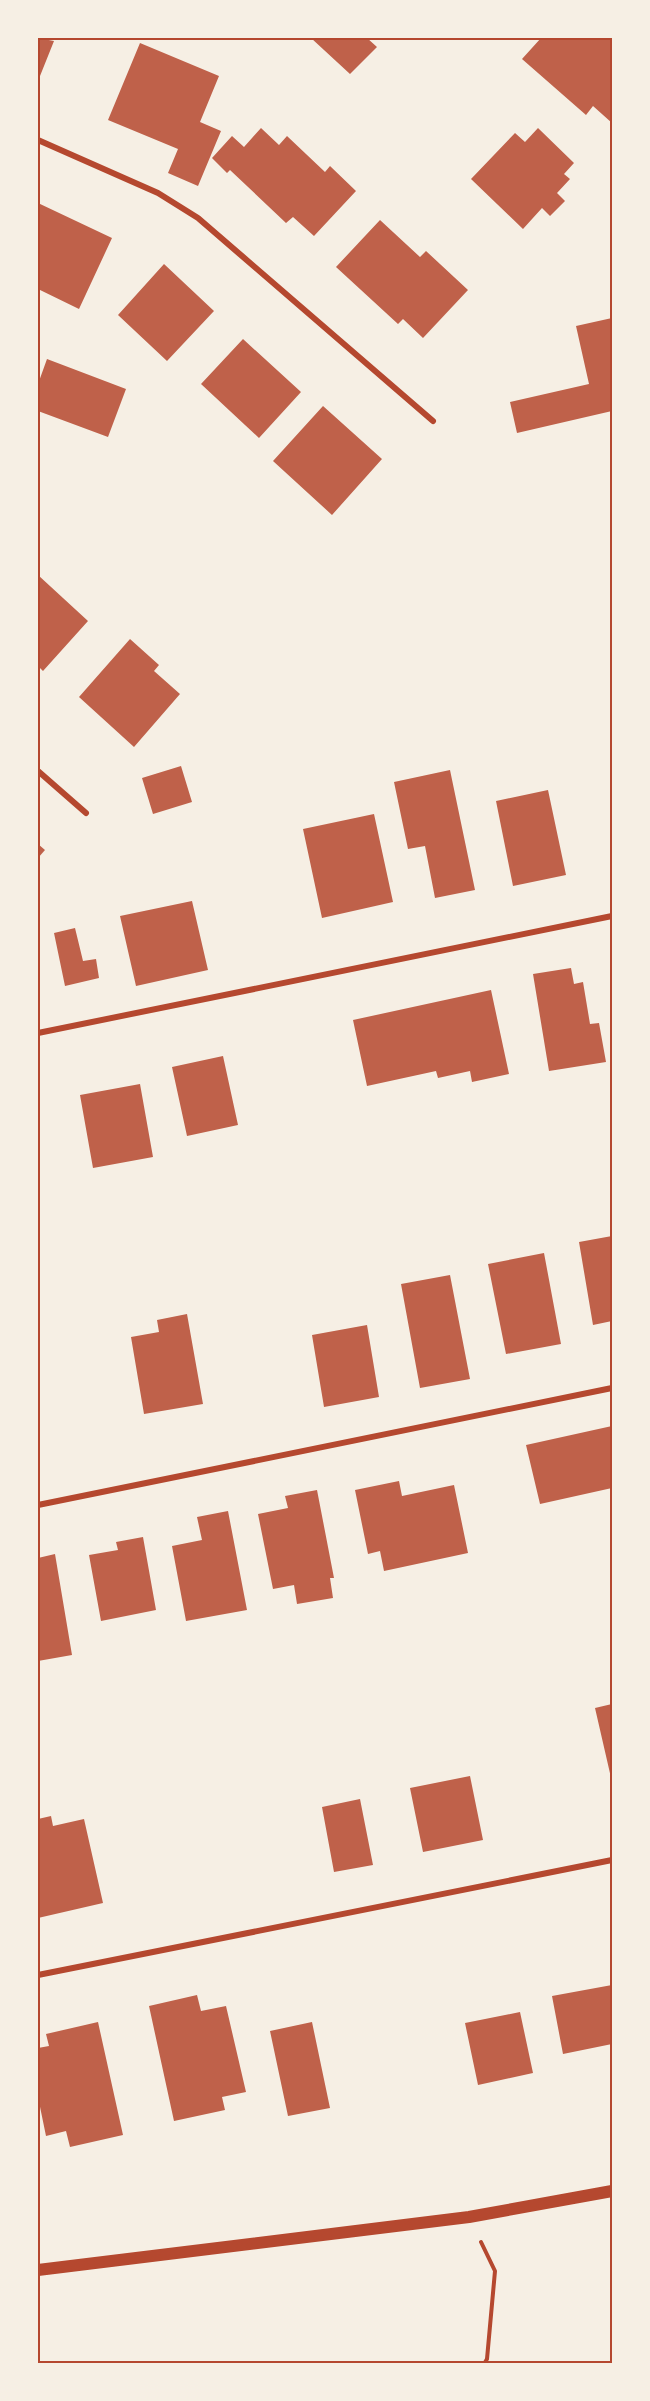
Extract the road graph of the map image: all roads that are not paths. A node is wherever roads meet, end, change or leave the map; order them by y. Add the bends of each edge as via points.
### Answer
1 (38, 140) edge
2 (433, 421) dead end
3 (38, 771) edge
4 (86, 813) dead end
5 (612, 916) edge
6 (38, 1032) edge
7 (612, 1388) edge
8 (38, 1505) edge
9 (612, 1860) edge
10 (38, 1975) edge
11 (612, 2191) edge
12 (38, 2270) edge

1 - 2 street via 158,193 198,218
3 - 4 street
5 - 6 street
7 - 8 street
9 - 10 street
11 - 12 main road via 469,2217

